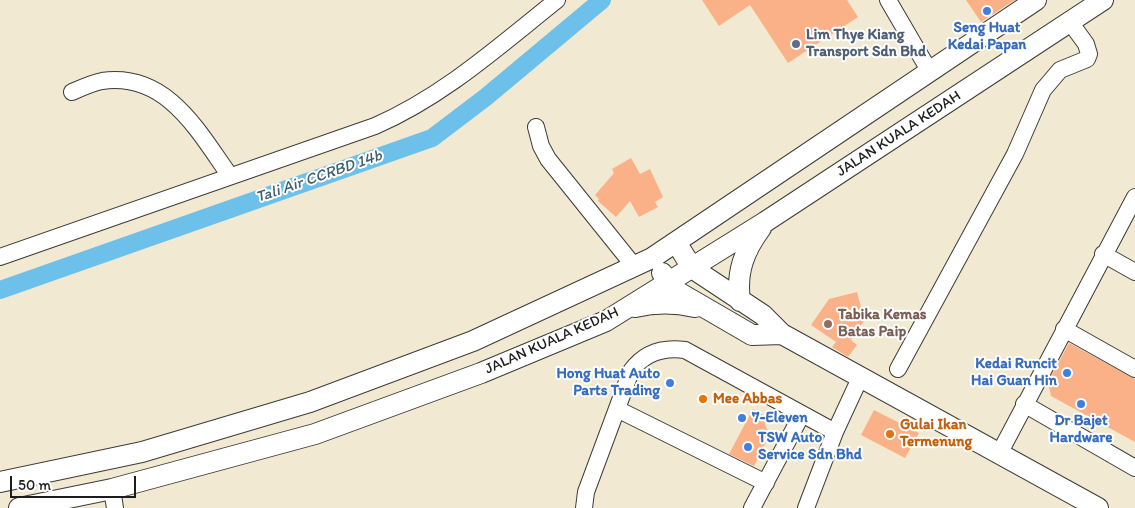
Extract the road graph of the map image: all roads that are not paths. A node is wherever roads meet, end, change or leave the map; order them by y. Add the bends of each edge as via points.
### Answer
1 (557, 0) edge
2 (888, 0) edge
3 (1036, 0) edge
4 (1104, 0) edge
5 (1070, 22) junction
6 (930, 72) junction
7 (72, 92) dead end
8 (536, 127) dead end
9 (230, 176) junction
10 (1135, 197) edge
11 (765, 222) junction
12 (676, 242) junction
13 (1103, 254) junction
14 (0, 257) edge
15 (643, 262) junction
16 (692, 268) junction
17 (1135, 272) edge
18 (668, 282) junction
19 (740, 301) junction
20 (705, 309) junction
21 (606, 321) junction
22 (1064, 329) junction
23 (782, 334) junction
24 (898, 369) dead end
25 (1135, 369) edge
26 (860, 378) junction
27 (1024, 404) junction
28 (617, 409) junction
29 (802, 414) junction
30 (835, 432) junction
31 (999, 454) junction
32 (1135, 468) edge
33 (0, 482) edge
34 (766, 483) junction
35 (114, 498) edge
36 (19, 508) edge
37 (584, 508) edge
38 (752, 508) edge
39 (806, 508) edge
40 (1098, 508) edge

1 - 9 street via 455,81 408,112
2 - 6 street
3 - 6 main road
4 - 5 main road, JALAN KUALA KEDAH
5 - 11 main road, JALAN KUALA KEDAH
5 - 24 street via 1086,44 1089,54 1086,59 1060,70 1043,90 1015,154
6 - 12 main road
7 - 9 street via 101,81 136,82 152,89 174,103
8 - 15 street via 548,159
9 - 14 street
10 - 13 street
11 - 16 main road, JALAN KUALA KEDAH
11 - 19 main road via 742,259 738,287
12 - 15 main road
12 - 16 main road
13 - 17 street
13 - 22 street
15 - 18 main road
15 - 33 main road via 473,341 310,402 142,452
16 - 18 main road, JALAN KUALA KEDAH
16 - 19 main road
18 - 20 main road
18 - 21 main road, JALAN KUALA KEDAH
19 - 23 main road via 763,314
20 - 21 main road via 680,303 654,303 628,309
20 - 23 main road via 752,335
21 - 35 main road, JALAN KUALA KEDAH via 481,373 315,434
22 - 25 street
22 - 27 street
23 - 26 main road
26 - 30 street
26 - 31 main road
27 - 31 street
27 - 32 street
28 - 29 street via 637,362 657,351 674,348 685,350
28 - 34 street
28 - 37 street via 586,492
29 - 30 street
29 - 34 street
30 - 39 street
31 - 40 main road
34 - 38 street
35 - 36 main road, JALAN KUALA KEDAH

